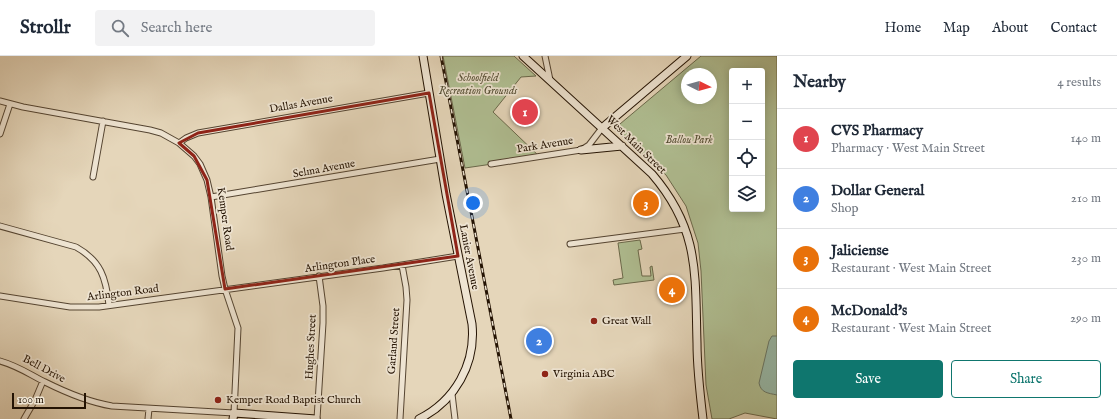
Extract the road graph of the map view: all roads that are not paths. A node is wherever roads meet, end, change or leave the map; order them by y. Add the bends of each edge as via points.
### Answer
1 (423, 56) edge
2 (522, 56) edge
3 (545, 56) edge
4 (687, 56) edge
5 (550, 80) junction
6 (429, 93) junction
7 (0, 101) edge
8 (10, 104) junction
9 (103, 121) junction
10 (602, 128) junction
11 (0, 134) edge
12 (179, 143) junction
13 (622, 146) junction
14 (581, 150) junction
15 (440, 160) junction
16 (491, 164) dead end
17 (93, 176) dead end
18 (212, 197) junction
19 (0, 226) edge
20 (685, 229) junction
21 (570, 244) dead end
22 (458, 256) junction
23 (402, 265) junction
24 (319, 276) junction
25 (225, 289) junction
26 (0, 296) edge
27 (109, 305) junction
28 (0, 361) edge
29 (44, 381) junction
30 (452, 394) junction
31 (149, 409) junction
32 (234, 416) edge
33 (24, 419) edge
34 (148, 419) edge
35 (316, 419) edge
36 (400, 419) edge
37 (419, 419) edge
38 (455, 419) edge
39 (703, 419) edge

1 - 6 main road, Lanier Avenue
2 - 5 main road, West Main Street
3 - 5 street
4 - 10 main road, Park Avenue
5 - 10 main road, West Main Street
6 - 12 street, Dallas Avenue via 198,133
6 - 15 main road, Lanier Avenue
7 - 8 street, Kemper Road
8 - 9 street, Kemper Road
8 - 11 street
9 - 12 street, Kemper Road via 161,133
9 - 17 street
10 - 13 main road, West Main Street
10 - 14 street, Park Avenue
12 - 18 street, Kemper Road via 200,164 208,180
13 - 14 main road
13 - 20 main road, West Main Street via 662,185 678,210
14 - 16 street, Park Avenue
15 - 18 street, Selma Avenue
15 - 22 main road, Lanier Avenue
18 - 25 street, Kemper Road
19 - 27 street via 76,247 84,252 101,271
20 - 21 street
20 - 39 main road, West Main Street via 694,265 698,368
22 - 23 street, Arlington Place
22 - 30 main road, Lanier Avenue via 472,324 472,342 466,370
23 - 24 street, Arlington Place
23 - 36 street, Garland Street via 407,300
24 - 25 street, Arlington Place
24 - 35 street, Hughes Street via 323,323
25 - 27 street, Arlington Road
25 - 32 street, Kemper Road via 236,319 238,333
26 - 27 street, Arlington Road via 70,307
28 - 29 street, Bell Drive via 14,365
29 - 31 street, Bell Drive via 96,403
29 - 33 street
30 - 37 main road, Lanier Avenue
30 - 38 street
31 - 32 street
31 - 34 street
32 - 35 main road

